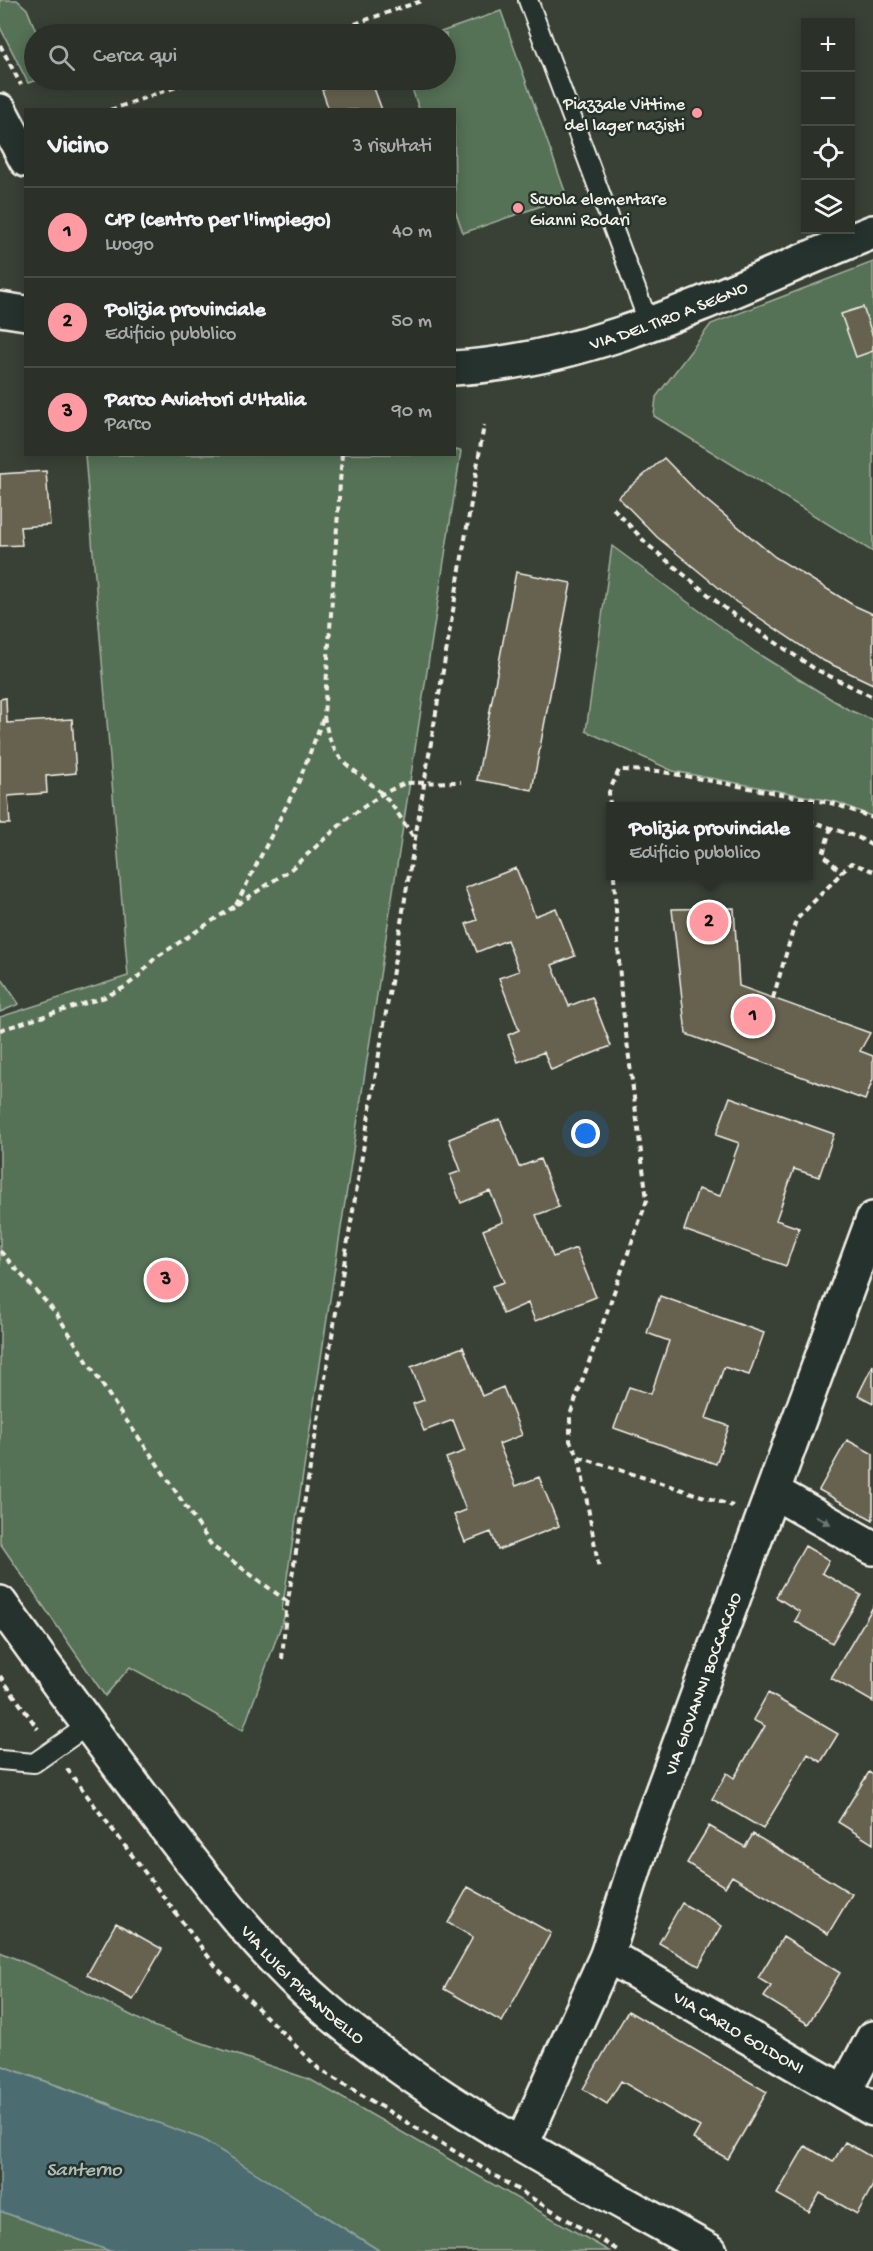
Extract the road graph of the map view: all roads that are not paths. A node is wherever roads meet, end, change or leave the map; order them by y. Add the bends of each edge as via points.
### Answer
1 (528, 0) edge
2 (12, 101) edge
3 (24, 152) edge
4 (873, 232) edge
5 (0, 309) edge
6 (24, 313) edge
7 (649, 324) junction
8 (456, 368) edge
9 (873, 1219) edge
10 (774, 1492) junction
11 (873, 1548) edge
12 (0, 1603) edge
13 (87, 1726) junction
14 (0, 1760) edge
15 (607, 1955) junction
16 (873, 2038) edge
17 (844, 2092) junction
18 (873, 2109) edge
19 (522, 2144) junction
20 (710, 2251) edge

1 - 7 lane
2 - 3 street
4 - 7 street, VIA DEL TIRO A SEGNO
5 - 6 street
7 - 8 street, VIA DEL TIRO A SEGNO via 573,348 494,366
9 - 10 street, VIA GIOVANNI BOCCACCIO
10 -> 11 street
10 - 15 street, VIA GIOVANNI BOCCACCIO via 638,1857
12 - 13 street, VIA LUIGI PIRANDELLO
13 - 14 lane via 34,1763
13 - 19 street, VIA LUIGI PIRANDELLO via 228,1908 313,1998 437,2093
15 - 17 street, VIA CARLO GOLDONI
15 - 19 street, VIA GIOVANNI BOCCACCIO
16 - 17 street
17 - 18 street, VIA CARLO GOLDONI
19 - 20 street, VIA LUIGI PIRANDELLO

